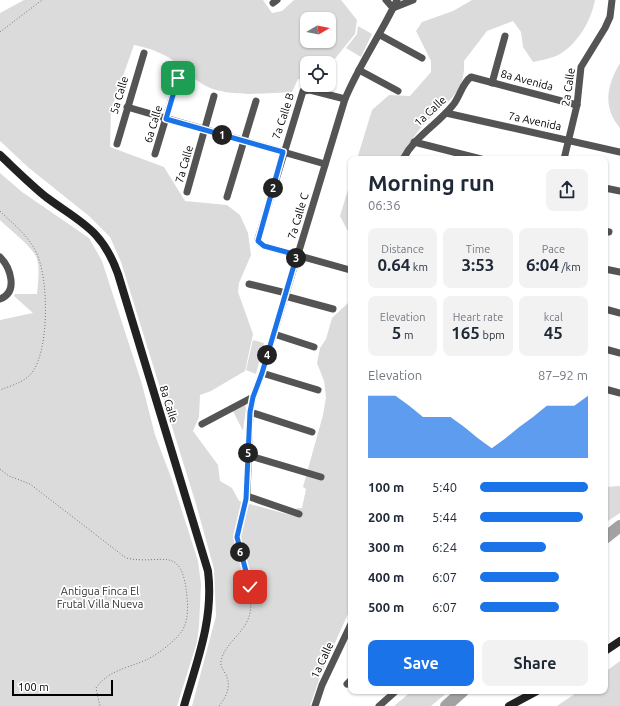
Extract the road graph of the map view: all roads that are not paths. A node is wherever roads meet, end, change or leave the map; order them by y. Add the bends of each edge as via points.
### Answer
1 (386, 0) edge
2 (397, 0) edge
3 (413, 0) edge
4 (612, 0) edge
5 (393, 8) junction
6 (380, 35) junction
7 (505, 36) dead end
8 (144, 53) dead end
9 (422, 58) dead end
10 (359, 70) junction
11 (471, 77) joint
12 (178, 78) dead end
13 (492, 83) junction
14 (398, 91) dead end
15 (214, 96) dead end
16 (345, 99) junction
17 (256, 101) dead end
18 (577, 105) junction
19 (126, 107) junction
20 (446, 113) junction
21 (166, 119) junction
22 (205, 130) junction
23 (569, 140) junction
24 (244, 142) junction
25 (414, 142) junction
26 (117, 144) dead end
27 (283, 152) junction
28 (620, 152) edge
29 (155, 154) dead end
30 (0, 155) edge
31 (404, 156) edge
32 (469, 156) edge
33 (565, 156) edge
34 (325, 164) junction
35 (608, 189) edge
36 (620, 191) edge
37 (187, 192) dead end
38 (227, 197) dead end
39 (297, 255) junction
40 (0, 257) edge
41 (348, 269) edge
42 (608, 270) edge
43 (620, 272) edge
44 (249, 284) dead end
45 (285, 295) junction
46 (1, 298) edge
47 (333, 309) dead end
48 (608, 310) edge
49 (620, 313) edge
50 (274, 334) junction
51 (314, 347) dead end
52 (608, 350) edge
53 (620, 353) edge
54 (262, 373) junction
55 (318, 390) dead end
56 (608, 391) edge
57 (620, 393) edge
58 (253, 397) junction
59 (250, 412) junction
60 (202, 424) dead end
61 (312, 432) dead end
62 (247, 455) junction
63 (321, 478) dead end
64 (299, 514) dead end
65 (348, 637) edge
66 (620, 641) edge
67 (608, 649) edge
68 (393, 694) edge
69 (532, 694) edge
70 (184, 706) edge
71 (315, 706) edge
72 (379, 706) edge
73 (510, 706) edge

1 - 5 street
2 - 5 street, 7a Calle C
3 - 5 street
4 - 18 street, 2a Calle via 610,17 605,28 581,67
5 - 6 street, 7a Calle C
6 - 9 street
6 - 10 street, 7a Calle C
7 - 13 street
8 - 19 street, 5a Calle
10 - 14 street
10 - 16 street, 7a Calle C
11 - 13 street, 8a Avenida
11 - 20 street, 1a Calle
12 - 21 street, 6a Calle
13 - 18 street, 8a Avenida
15 - 22 street, 7a Calle
16 - 27 street, 7a Calle B via 305,90
16 - 34 street, 7a Calle C
17 - 24 street
18 - 23 street, 2a Calle
19 - 21 street
19 - 26 street, 5a Calle
20 - 23 street, 7a Avenida
20 - 25 street, 1a Calle
21 - 22 street
21 - 29 street, 6a Calle
22 - 24 street
22 - 37 street, 7a Calle
23 - 28 street, 7a Avenida
23 - 33 street, 2a Calle
24 - 27 street
24 - 38 street
25 - 31 street, 1a Calle
25 - 32 street
27 - 34 street
27 - 39 street, 7a Calle B via 259,242 264,246
30 - 70 main road, 8a Calle via 40,192 94,231 109,252 118,274 208,572 208,620
34 - 39 street, 7a Calle C
35 - 36 street
39 - 41 street
39 - 45 street, 7a Calle C
40 - 46 street via 11,275 9,290
42 - 43 street
44 - 45 street
45 - 47 street
45 - 50 street, 7a Calle C
48 - 49 street
50 - 51 street
50 - 54 street, 7a Calle C
52 - 53 street
54 - 55 street
54 - 58 street, 7a Calle C
56 - 57 street
58 - 59 street, 7a Calle C
58 - 60 street
59 - 61 street
59 - 62 street, 7a Calle C
62 - 63 street
62 - 64 street, 7a Calle C via 247,496
65 - 71 street, 1a Calle via 322,685
66 - 67 main road
68 - 72 street
69 - 73 main road

